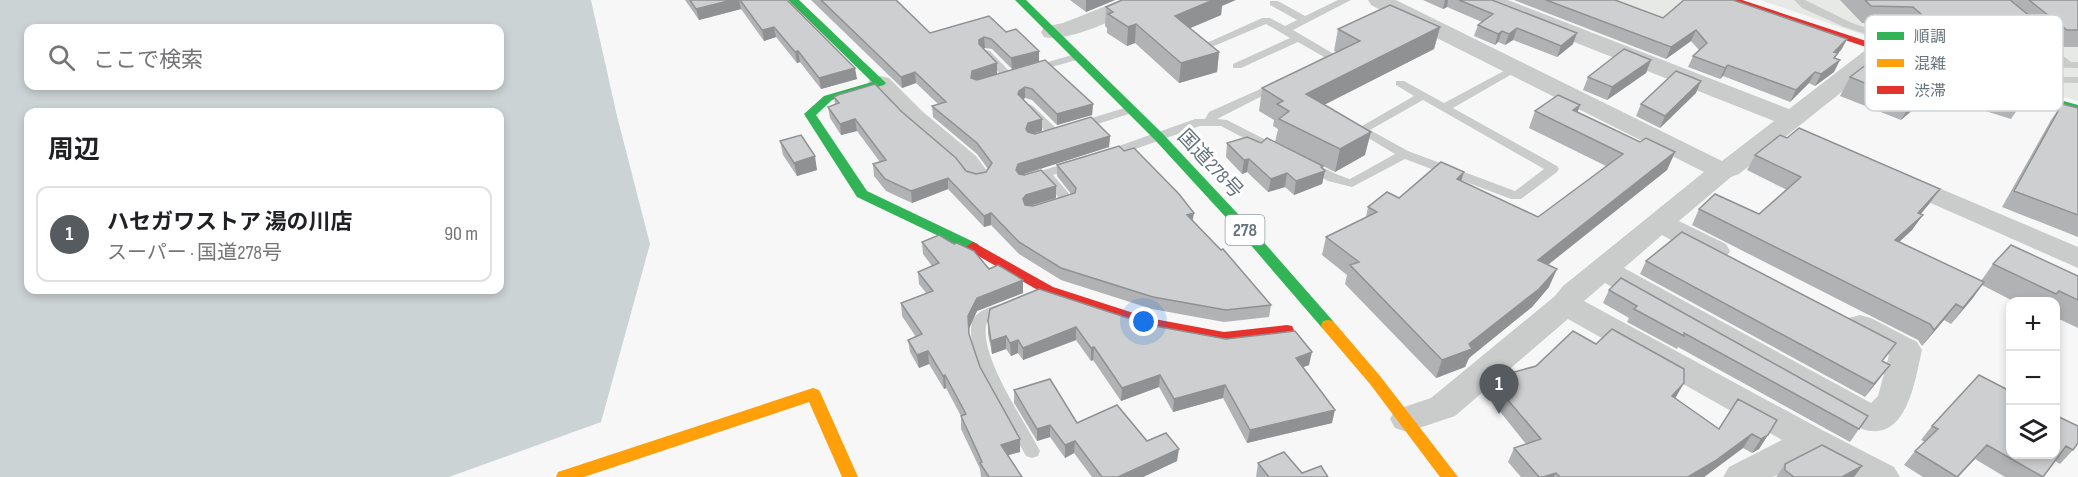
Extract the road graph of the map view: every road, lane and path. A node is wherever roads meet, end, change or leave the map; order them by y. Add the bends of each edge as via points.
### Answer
1 (793, 0) edge
2 (1020, 0) edge
3 (1140, 0) edge
4 (1346, 0) edge
5 (1379, 0) edge
6 (1488, 0) edge
7 (1731, 0) edge
8 (1799, 0) edge
9 (1274, 3) dead end
10 (1305, 20) junction
11 (1284, 30) junction
12 (1865, 31) edge
13 (1052, 32) junction
14 (1299, 38) junction
15 (1865, 45) edge
16 (1203, 48) edge
17 (986, 53) edge
18 (1076, 57) junction
19 (1865, 62) edge
20 (1237, 66) dead end
21 (1313, 67) edge
22 (1515, 68) junction
23 (1293, 76) edge
24 (880, 83) junction
25 (1400, 83) dead end
26 (1422, 96) junction
27 (1026, 104) edge
28 (2063, 105) edge
29 (1444, 108) junction
30 (2078, 109) edge
31 (1131, 110) junction
32 (1210, 122) junction
33 (1787, 123) junction
34 (1159, 136) junction
35 (1811, 140) edge
36 (1404, 154) junction
37 (1722, 171) junction
38 (1882, 171) edge
39 (1046, 174) junction
40 (977, 175) edge
41 (1024, 180) edge
42 (1041, 210) edge
43 (1659, 222) junction
44 (2078, 258) edge
45 (1741, 264) edge
46 (1603, 268) junction
47 (1048, 290) junction
48 (1566, 304) junction
49 (1834, 312) edge
50 (1287, 330) edge
51 (1407, 419) junction
52 (1812, 441) junction
53 (1032, 451) dead end
54 (612, 460) junction
55 (564, 477) edge
56 (616, 477) edge
57 (850, 477) edge
58 (1450, 477) edge
59 (1741, 477) edge
60 (1882, 477) edge

1 - 24 main road
2 - 13 main road, 国道278号 / 278
3 - 13 street
4 - 10 lane
5 - 22 street
6 - 33 street
7 - 15 main road
8 - 12 lane
9 - 10 lane
10 - 11 lane
11 - 14 lane
11 - 16 lane via 1266,20
13 - 18 main road, 国道278号 / 278
14 - 20 lane
14 - 21 lane via 1333,57
17 - 18 lane via 1004,78
18 - 31 main road, 国道278号 / 278
19 - 33 street
22 - 29 lane
22 - 37 street
23 - 32 lane via 1213,115
24 - 40 street
24 - 47 main road via 828,98 810,114 862,194 997,259
25 - 26 lane
26 - 29 lane
26 - 36 lane via 1361,130
27 - 31 lane via 1049,135
28 - 30 main road
29 - 36 lane via 1553,170 1516,196
31 - 34 main road, 国道278号 / 278
32 - 34 lane
32 - 36 lane via 1223,123 1332,178 1352,183
33 - 35 street
33 - 37 street
34 - 39 lane
34 - 51 main road, 国道278号 / 278 via 1248,233
37 - 43 street
38 - 44 street
39 - 41 lane
39 - 42 lane via 1068,201
43 - 45 street
43 - 46 street
46 - 48 street
46 - 49 street via 1874,420 1893,402 1906,350
47 - 50 main road via 1148,323 1224,337
47 - 53 lane via 983,317 977,330 986,364
48 - 51 street via 1443,407
48 - 52 street
51 - 58 main road, 国道278号 / 278
52 - 59 street
52 - 60 street
54 - 55 main road
54 - 56 main road
54 - 57 main road via 813,394

